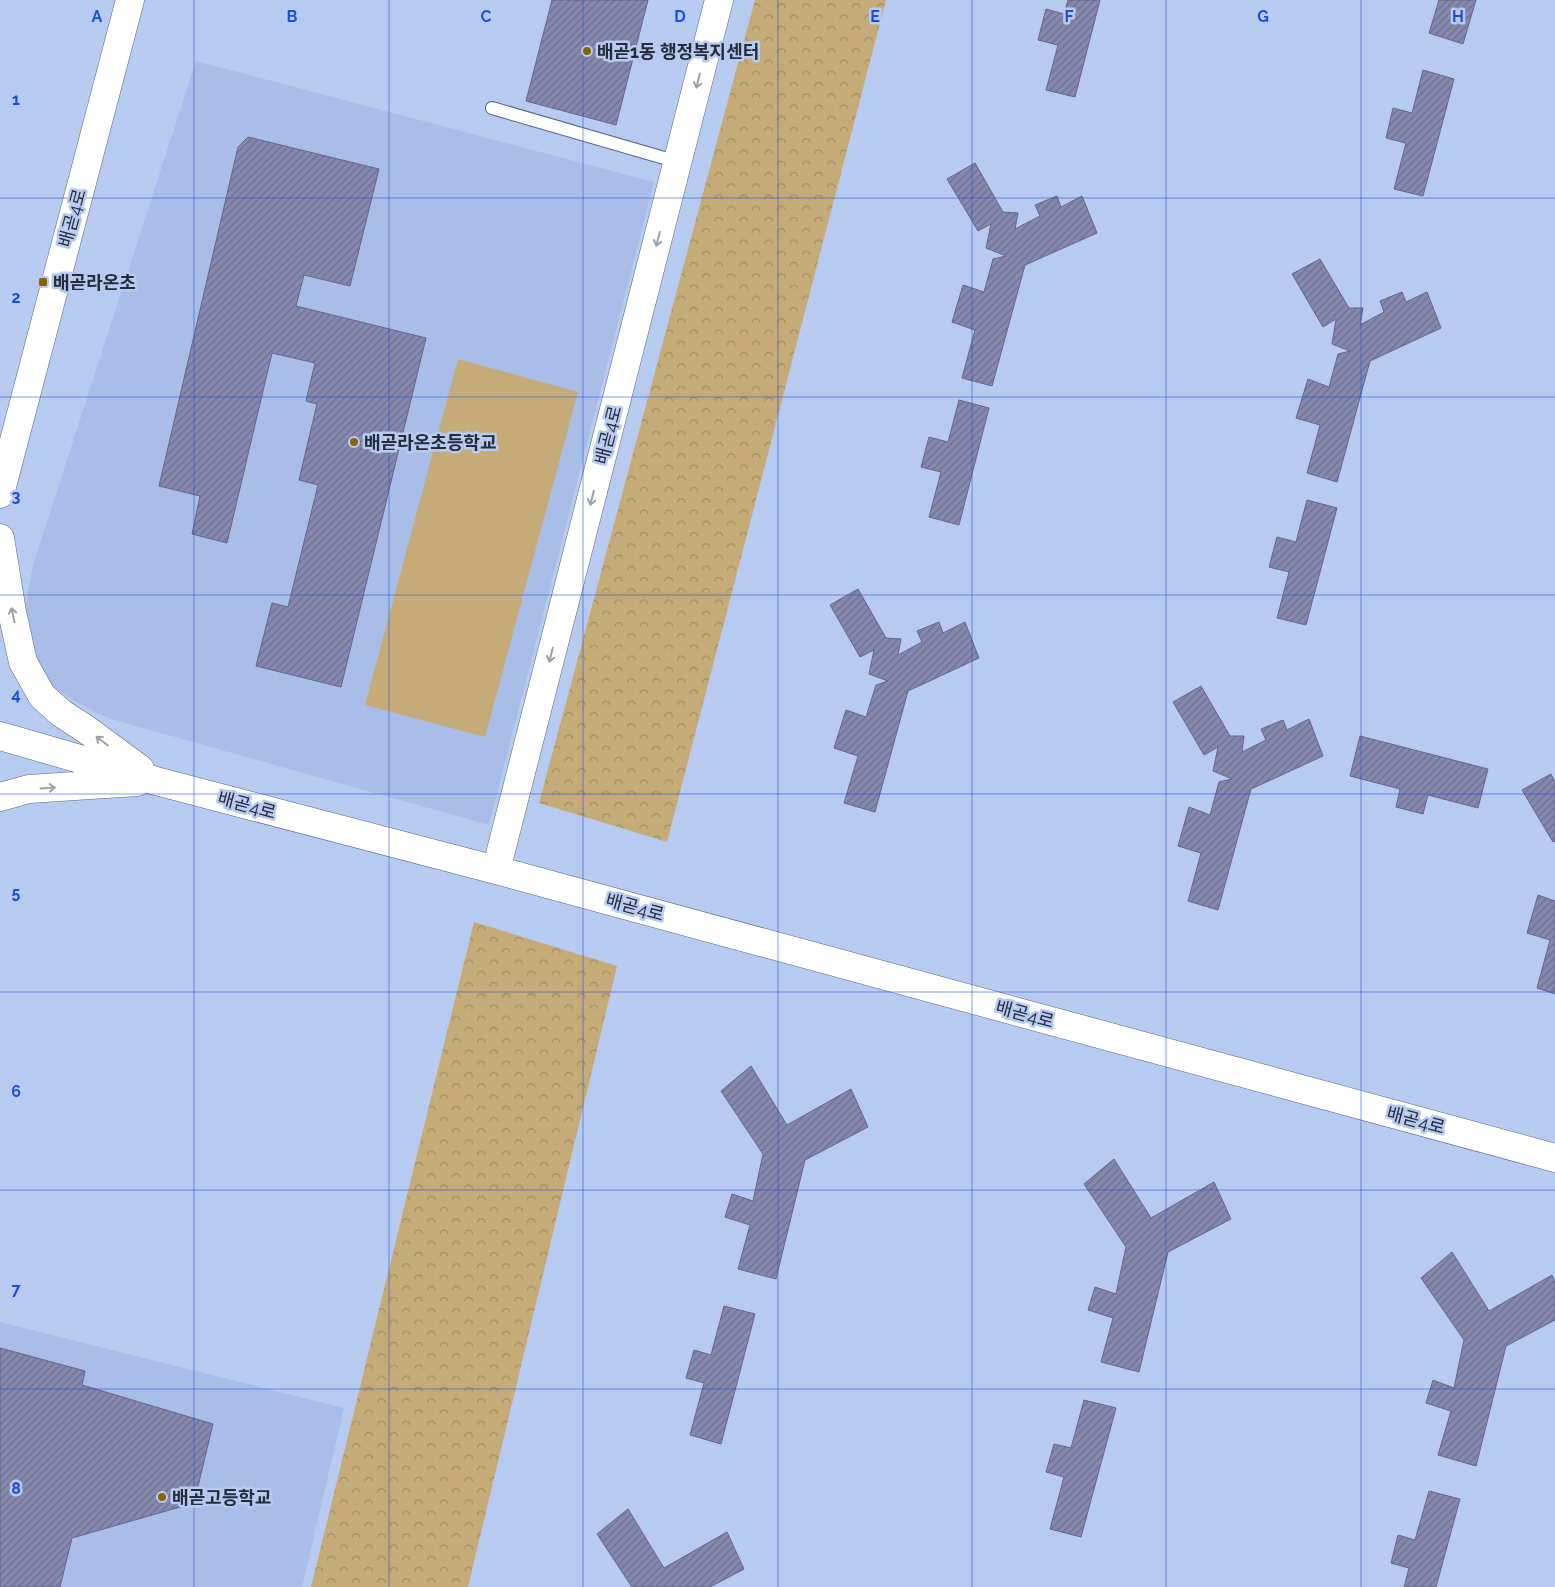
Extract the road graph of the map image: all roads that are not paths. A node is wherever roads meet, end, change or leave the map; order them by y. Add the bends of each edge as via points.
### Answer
1 (130, 0) edge
2 (719, 0) edge
3 (492, 108) dead end
4 (678, 162) junction
5 (0, 494) edge
6 (0, 538) edge
7 (0, 736) edge
8 (156, 781) junction
9 (0, 797) edge
10 (496, 870) junction
11 (1555, 1158) edge

1 - 5 main road, 배곧4로
2 -> 4 main road, 배곧4로
3 - 4 lane
4 -> 10 main road, 배곧4로
8 -> 6 main road via 61,714 42,696 24,662
7 - 8 main road, 배곧4로
9 -> 8 main road via 29,789
8 - 10 main road, 배곧4로
10 - 11 main road, 배곧4로

